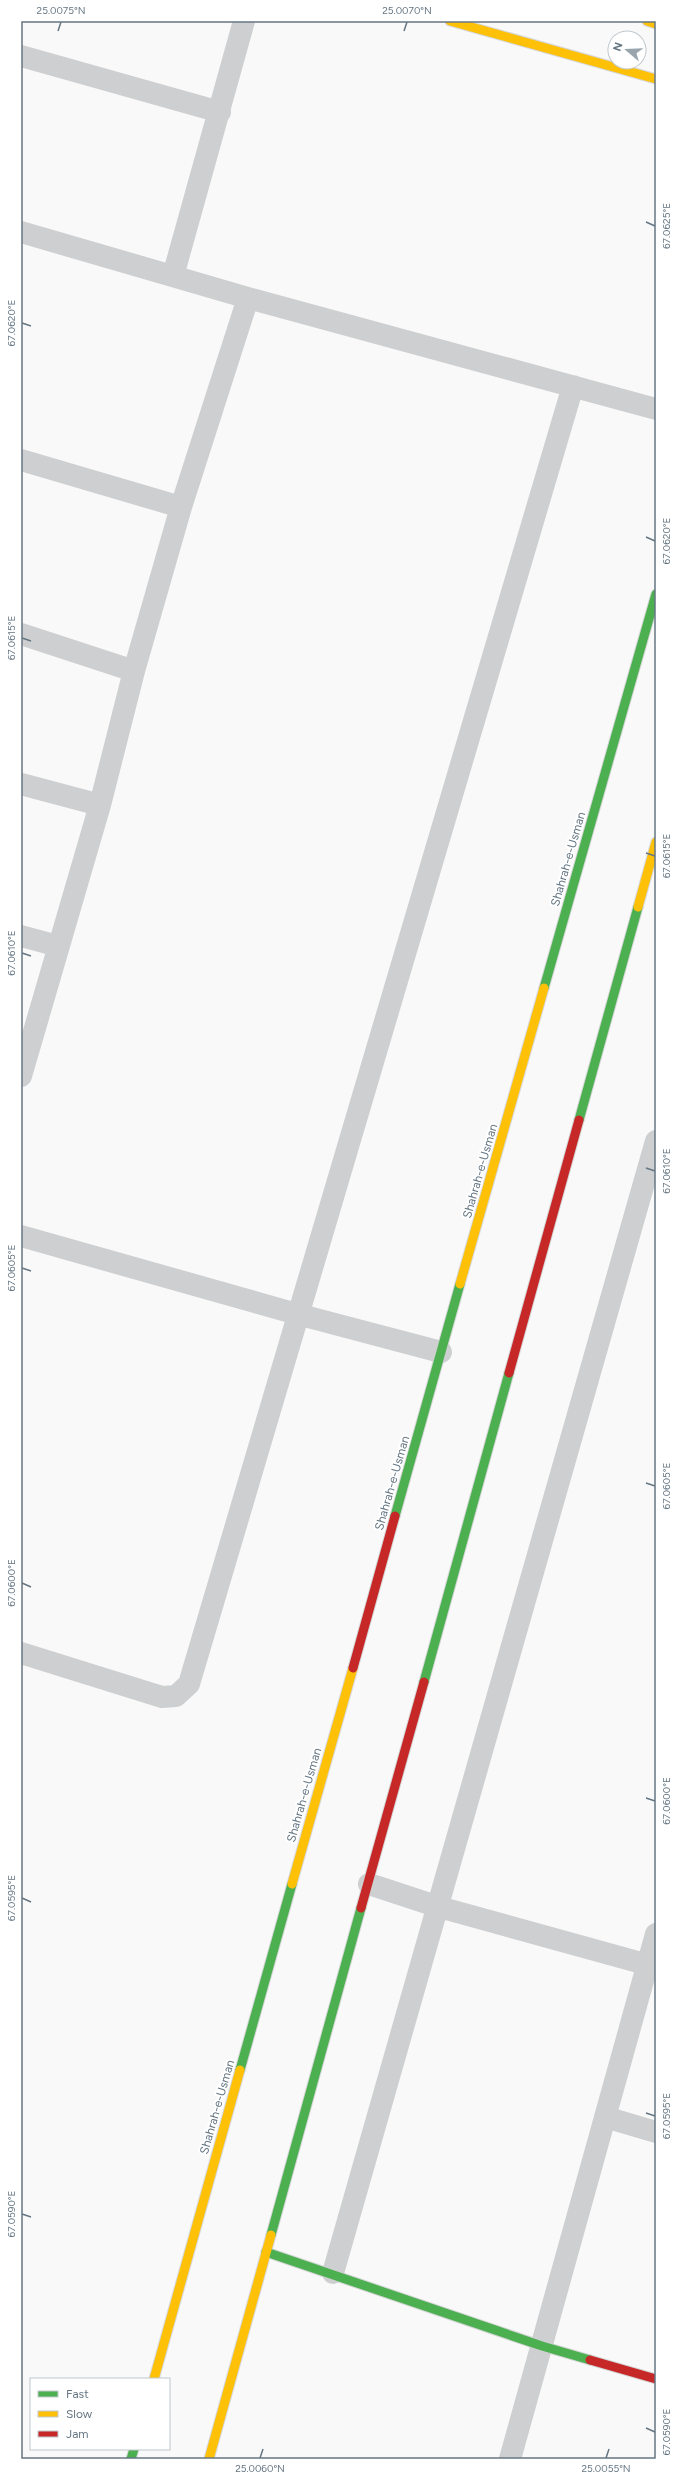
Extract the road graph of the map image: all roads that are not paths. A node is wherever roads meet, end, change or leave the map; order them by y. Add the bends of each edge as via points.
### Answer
1 (244, 21) edge
2 (450, 21) edge
3 (647, 21) edge
4 (656, 24) edge
5 (21, 56) edge
6 (656, 79) edge
7 (220, 112) junction
8 (21, 232) edge
9 (173, 276) junction
10 (248, 298) junction
11 (573, 386) junction
12 (656, 409) edge
13 (21, 460) edge
14 (181, 507) junction
15 (656, 594) edge
16 (21, 634) edge
17 (134, 671) junction
18 (21, 784) edge
19 (100, 805) junction
20 (656, 842) edge
21 (21, 936) edge
22 (58, 946) junction
23 (21, 1076) edge
24 (656, 1141) edge
25 (21, 1236) edge
26 (297, 1314) junction
27 (441, 1352) junction
28 (21, 1653) edge
29 (369, 1884) junction
30 (439, 1907) junction
31 (656, 1934) edge
32 (652, 1966) edge
33 (605, 2117) junction
34 (656, 2132) edge
35 (266, 2252) junction
36 (333, 2273) junction
37 (542, 2346) junction
38 (154, 2378) edge
39 (656, 2379) edge
40 (209, 2459) edge
41 (510, 2459) edge

1 - 7 street
2 - 6 main road
3 - 4 main road
5 - 7 street
7 - 9 street
8 - 9 street
9 - 10 street
10 - 11 street
10 - 14 street
11 - 12 street
11 - 26 street
13 - 14 street
14 - 17 street
15 - 27 main road, Shahrah-e-Usman
16 - 17 street
17 - 19 street
18 - 19 street
19 - 22 street
20 - 29 main road
21 - 22 street
22 - 23 street
24 - 30 street
25 - 26 street
26 - 27 street
26 - 28 street via 189,1684 176,1696 162,1697
27 - 38 main road, Shahrah-e-Usman
29 - 30 street
29 - 35 main road
30 - 32 street
30 - 36 street
31 - 32 street
32 - 33 street
33 - 34 street
33 - 37 street
35 - 36 main road
35 - 40 main road
36 - 37 main road
37 - 39 main road
37 - 41 street

